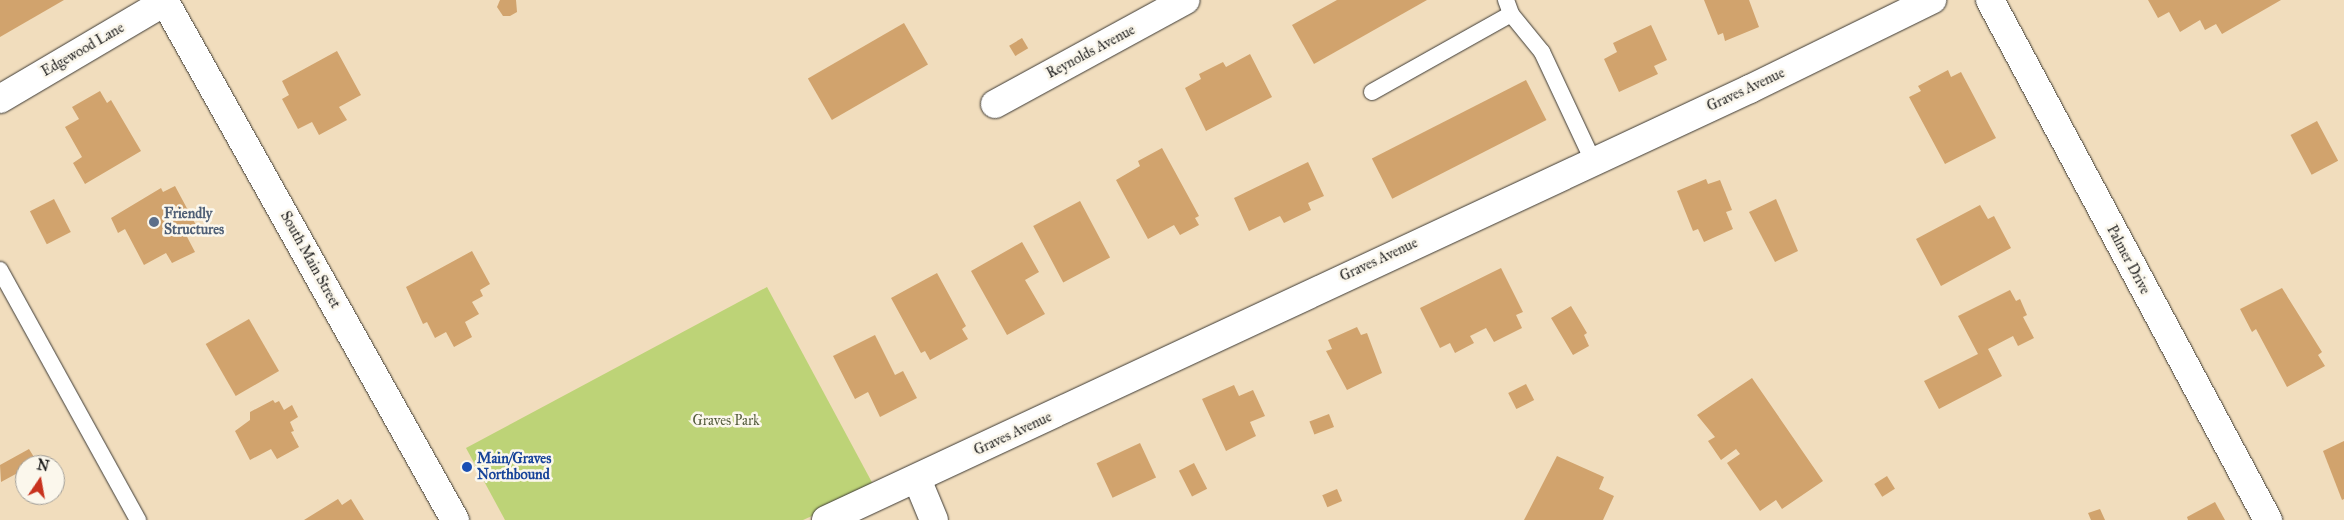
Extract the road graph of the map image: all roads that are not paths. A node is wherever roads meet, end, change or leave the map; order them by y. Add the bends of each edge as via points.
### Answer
1 (1186, 0) edge
2 (1932, 0) edge
3 (1990, 0) edge
4 (165, 1) edge
5 (1508, 7) edge
6 (1372, 92) dead end
7 (0, 99) edge
8 (995, 104) dead end
9 (1593, 161) junction
10 (0, 270) edge
11 (917, 479) junction
12 (138, 520) edge
13 (456, 520) edge
14 (826, 520) edge
15 (934, 520) edge
16 (2268, 520) edge

1 - 8 street, Reynolds Avenue
2 - 9 street, Graves Avenue
3 - 16 street, Palmer Drive
4 - 7 street, Edgewood Lane
4 - 13 street, South Main Street
5 - 6 lane
5 - 9 lane via 1542,52
9 - 11 street, Graves Avenue
10 - 12 lane
11 - 14 street, Graves Avenue
11 - 15 street

